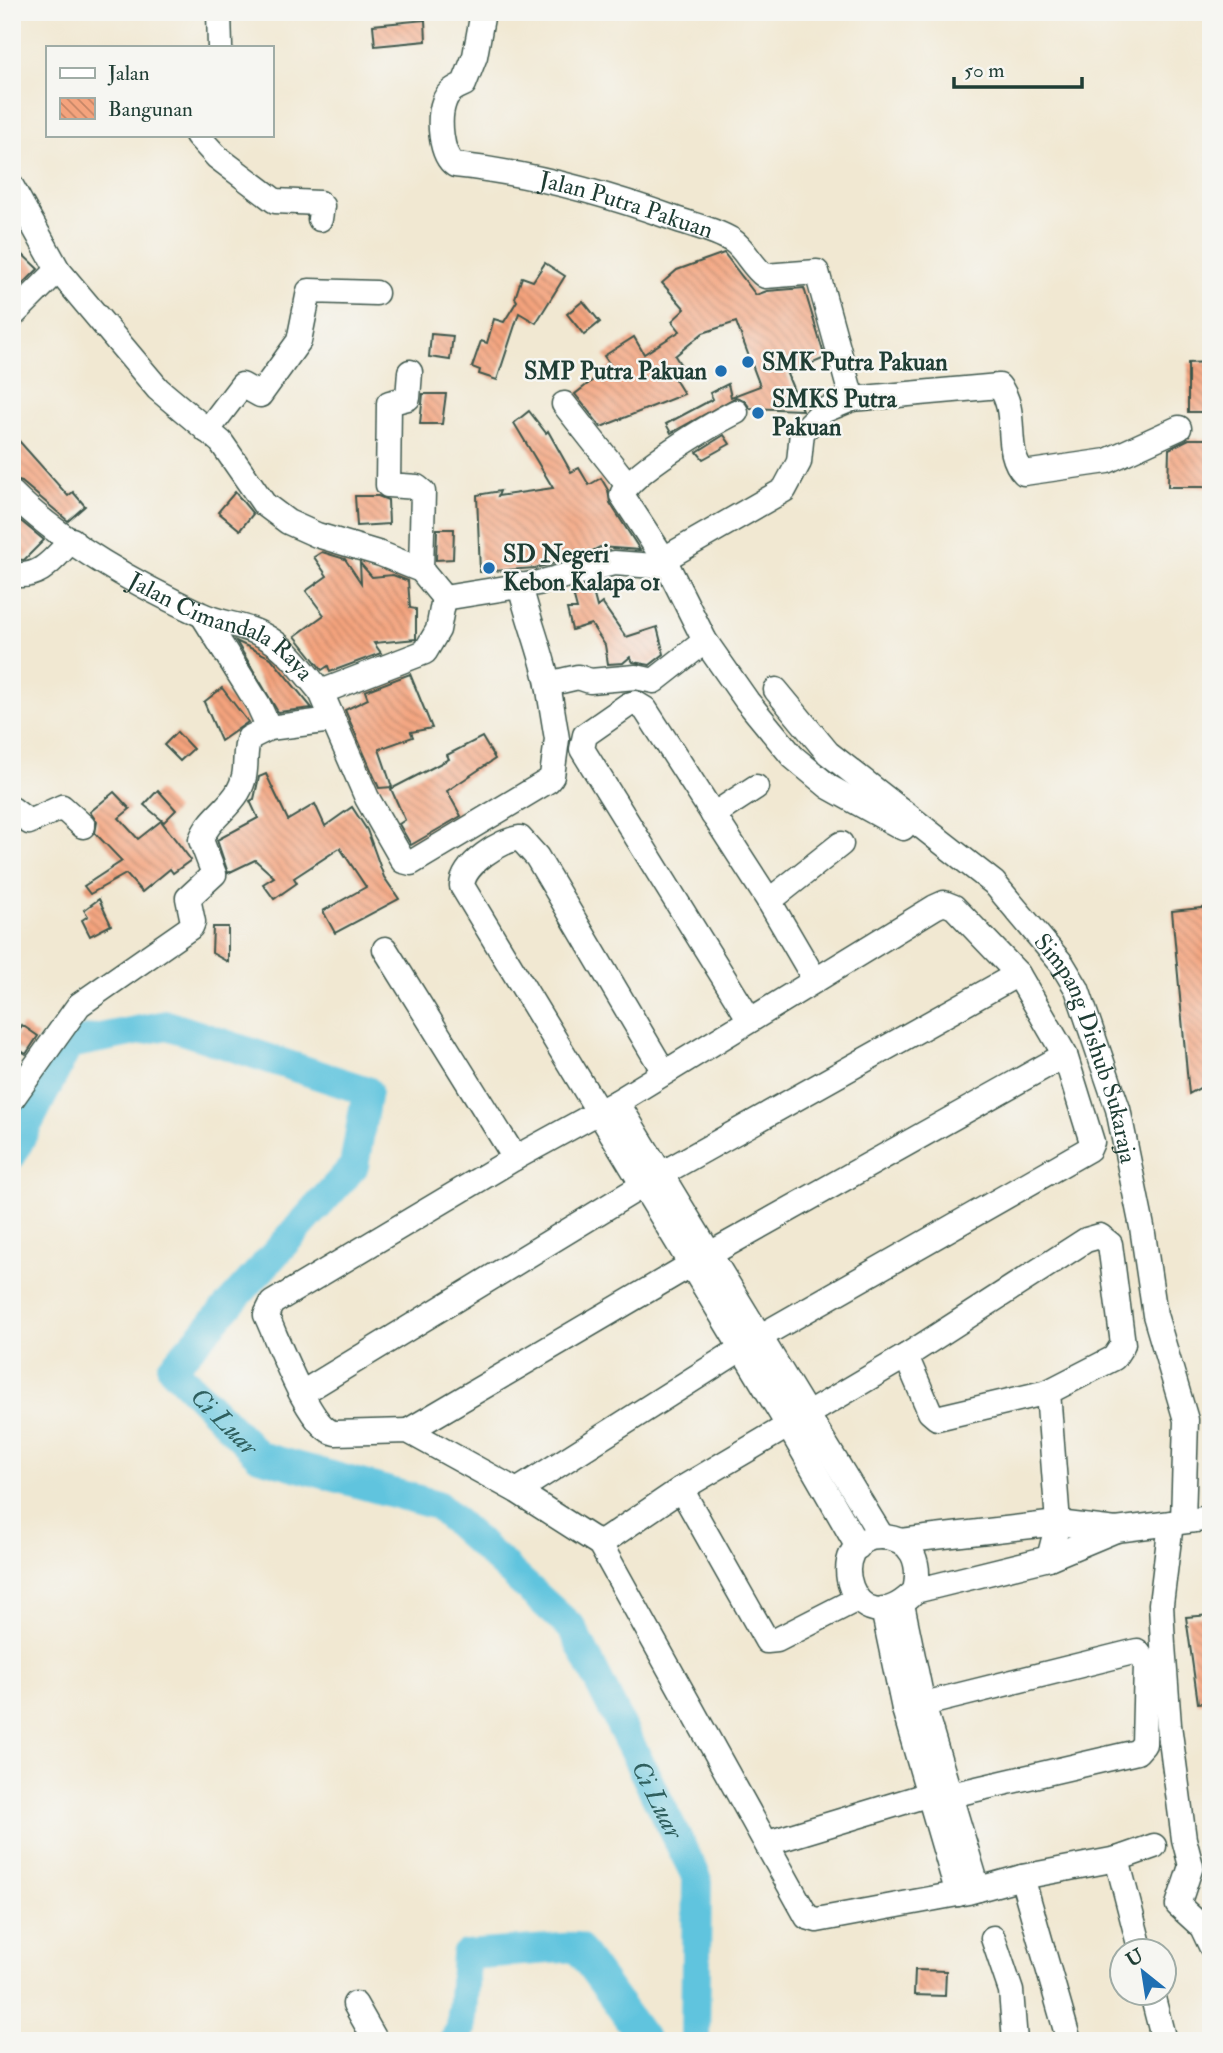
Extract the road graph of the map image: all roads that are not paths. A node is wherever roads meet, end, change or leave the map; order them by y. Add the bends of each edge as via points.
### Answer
1 (219, 12) edge
2 (483, 12) edge
3 (220, 46) edge
4 (198, 136) edge
5 (13, 194) edge
6 (320, 219) dead end
7 (58, 270) junction
8 (376, 293) dead end
9 (12, 316) edge
10 (410, 372) dead end
11 (852, 399) junction
12 (564, 404) dead end
13 (736, 412) dead end
14 (1179, 428) dead end
15 (207, 430) junction
16 (627, 484) junction
17 (12, 493) edge
18 (72, 540) junction
19 (666, 563) junction
20 (421, 570) junction
21 (12, 574) edge
22 (520, 585) junction
23 (444, 598) junction
24 (203, 616) junction
25 (705, 641) junction
26 (548, 684) junction
27 (776, 690) dead end
28 (321, 692) junction
29 (332, 720) junction
30 (269, 728) junction
31 (756, 787) dead end
32 (713, 815) junction
33 (15, 817) edge
34 (83, 827) dead end
35 (841, 844) dead end
36 (955, 851) junction
37 (769, 901) junction
38 (385, 949) dead end
39 (1018, 974) junction
40 (814, 978) junction
41 (750, 1020) junction
42 (1065, 1055) junction
43 (664, 1072) junction
44 (12, 1099) edge
45 (607, 1106) junction
46 (515, 1158) junction
47 (653, 1179) junction
48 (701, 1259) junction
49 (752, 1342) junction
50 (905, 1356) junction
51 (1048, 1392) junction
52 (302, 1393) junction
53 (797, 1420) junction
54 (408, 1431) junction
55 (681, 1489) junction
56 (517, 1491) junction
57 (1211, 1518) edge
58 (1177, 1522) junction
59 (1058, 1523) junction
60 (1116, 1530) junction
61 (891, 1539) junction
62 (600, 1544) junction
63 (858, 1547) junction
64 (1049, 1558) junction
65 (857, 1599) junction
66 (900, 1602) junction
67 (913, 1707) junction
68 (941, 1794) junction
69 (768, 1843) junction
70 (1154, 1846) dead end
71 (1117, 1859) junction
72 (1022, 1877) junction
73 (968, 1891) junction
74 (993, 1938) dead end
75 (1138, 1938) edge
76 (1211, 1946) edge
77 (355, 2004) dead end
78 (1156, 2008) edge
79 (376, 2041) edge
80 (1015, 2041) edge
81 (1069, 2041) edge
82 (1164, 2041) edge

1 - 3 street
2 - 11 street, Jalan Putra Pakuan via 464,84 451,90 443,102 442,136 449,162 530,174 696,226 734,242 765,276 817,272
4 - 6 street via 217,158 275,201 319,203
5 - 7 street
7 - 9 street
7 - 15 street via 158,388
8 - 15 street via 309,292 303,332 260,395 242,385
10 - 20 street via 408,398 390,402 388,485 417,487 423,492
11 - 14 street via 999,386 1009,398 1015,460 1024,473 1108,461
11 - 19 street via 823,411 802,432 799,462 784,490
12 - 16 street
13 - 16 street via 702,430
15 - 20 street via 231,454 264,504 288,522
16 - 19 street via 623,498
17 - 18 street, Jalan Cimandala Raya
18 - 21 street via 42,570 26,577
18 - 24 street, Jalan Cimandala Raya via 117,571
19 - 22 street via 614,563
19 - 25 street
20 - 23 street
22 - 23 street
22 - 26 street via 541,646
23 - 28 street, Jalan Cimandala Raya via 438,630 425,652
24 - 28 street, Jalan Cimandala Raya via 265,636
24 - 30 street
25 - 26 street via 654,681 578,677
25 - 36 street via 747,702 806,770 858,805
26 - 29 street via 557,739 552,776 411,863 402,861 367,798
27 - 36 street, Simpang Dishub Sukaraja via 828,753
28 - 29 street
29 - 30 street
30 - 44 street via 247,741 248,767 239,791 204,832 202,847 214,874 188,898 191,927 79,1004
31 - 32 street
32 - 37 street
32 - 41 street via 641,705 628,705 585,735 582,748 590,765
33 - 34 street via 34,822 62,807
35 - 37 street
36 - 58 street, Simpang Dishub Sukaraja via 1009,898 1062,964 1076,989 1118,1110 1155,1315 1186,1420
37 - 40 street
38 - 46 street
39 - 40 street via 954,907 944,903
39 - 42 street
39 - 47 street
40 - 41 street
41 - 43 street
42 - 48 street
42 - 49 street via 1092,1142 1086,1152
43 - 45 street
43 - 45 street via 524,840 517,838 489,849 463,877 462,886
45 - 46 street
45 - 47 street
46 - 52 street via 268,1306 266,1315
47 - 48 street
47 - 52 street
48 - 49 street
48 - 54 street
49 - 53 street
49 - 56 street
50 - 51 street via 937,1418
50 - 51 street via 1086,1240 1106,1237 1124,1344 1114,1357
50 - 53 street
51 - 59 street
52 - 54 street via 329,1432
53 - 55 street
53 - 61 street
53 - 63 street
54 - 56 street
55 - 62 street
55 - 65 street via 767,1641
56 - 62 street
57 - 58 street
58 - 60 street
58 - 76 street, Simpang Dishub Sukaraja via 1161,1604 1169,1725 1191,1866 1178,1905 1202,1927
59 - 60 street
59 - 61 street
59 - 64 street
60 - 64 street
61 - 63 street via 869,1539
61 - 66 street via 914,1554 919,1572
62 - 69 street
63 - 65 street via 848,1563 847,1582
64 - 66 street
65 - 66 street via 869,1607
66 - 67 street
67 - 68 street
67 - 68 street via 1137,1651 1146,1663 1140,1750
68 - 69 street
68 - 73 street
69 - 73 street via 807,1917 817,1920
70 - 71 street
71 - 72 street
71 - 75 street
72 - 73 street
72 - 81 street
74 - 80 street via 1012,1991
77 - 79 street
78 - 82 street

